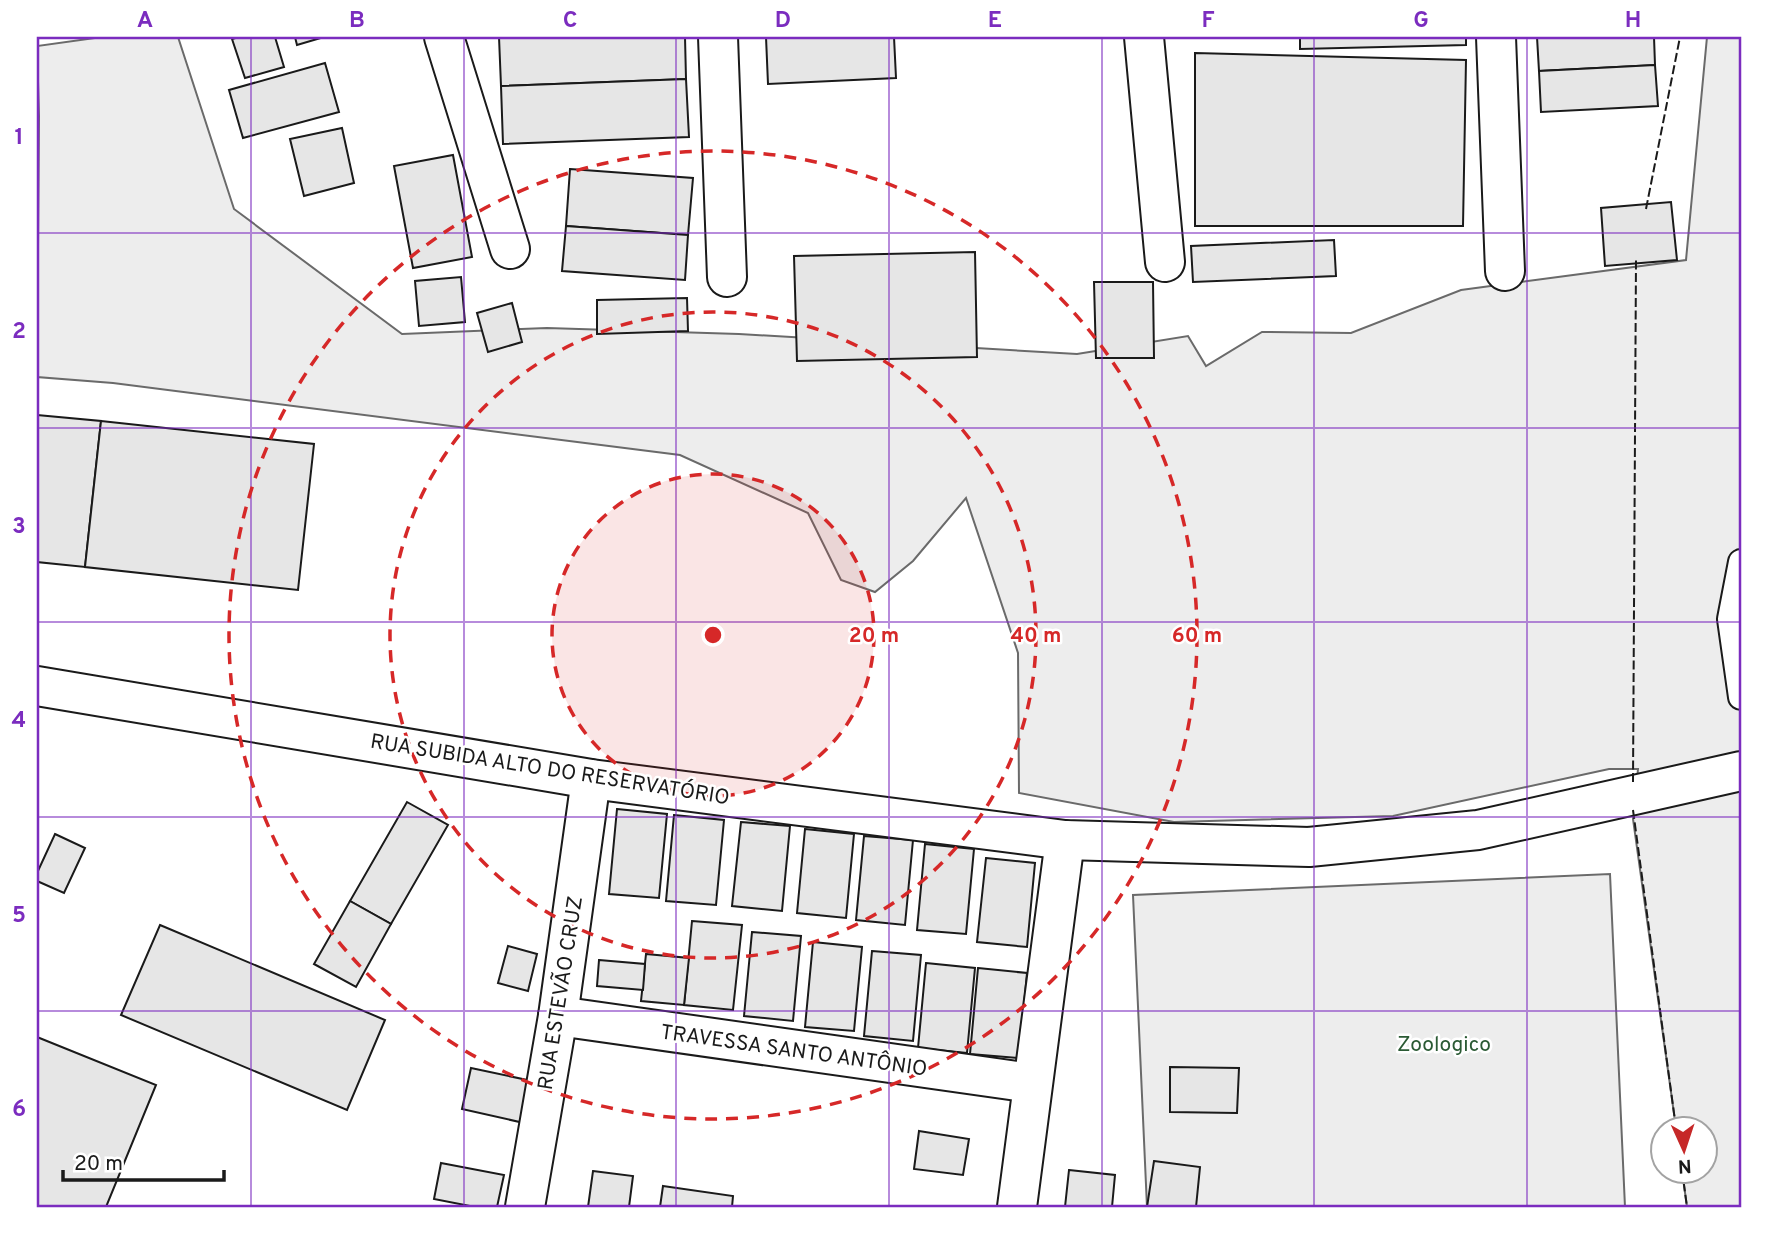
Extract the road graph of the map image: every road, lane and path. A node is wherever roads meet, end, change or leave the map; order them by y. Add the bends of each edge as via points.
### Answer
1 (444, 37) edge
2 (718, 37) edge
3 (1144, 37) edge
4 (1496, 37) edge
5 (510, 249) dead end
6 (1165, 262) dead end
7 (1505, 271) dead end
8 (727, 276) dead end
9 (1741, 562) edge
10 (37, 687) edge
11 (1741, 696) edge
12 (1741, 771) edge
13 (591, 779) junction
14 (1065, 841) junction
15 (558, 1016) junction
16 (1031, 1083) junction
17 (525, 1207) edge
18 (1017, 1207) edge

1 - 5 street
2 - 8 street
3 - 6 street
4 - 7 street
9 - 11 lane via 1730,619
10 - 13 street, RUA SUBIDA ALTO DO RESERVATÓRIO
12 - 14 street, RUA SUBIDA ALTO DO RESERVATÓRIO via 1465,832 1309,847
13 - 14 street, RUA SUBIDA ALTO DO RESERVATÓRIO
13 - 15 street, RUA ESTEVÃO CRUZ
14 - 16 street
15 - 16 street, TRAVESSA SANTO ANTÔNIO
15 - 17 street, RUA ESTEVÃO CRUZ
16 - 18 street

